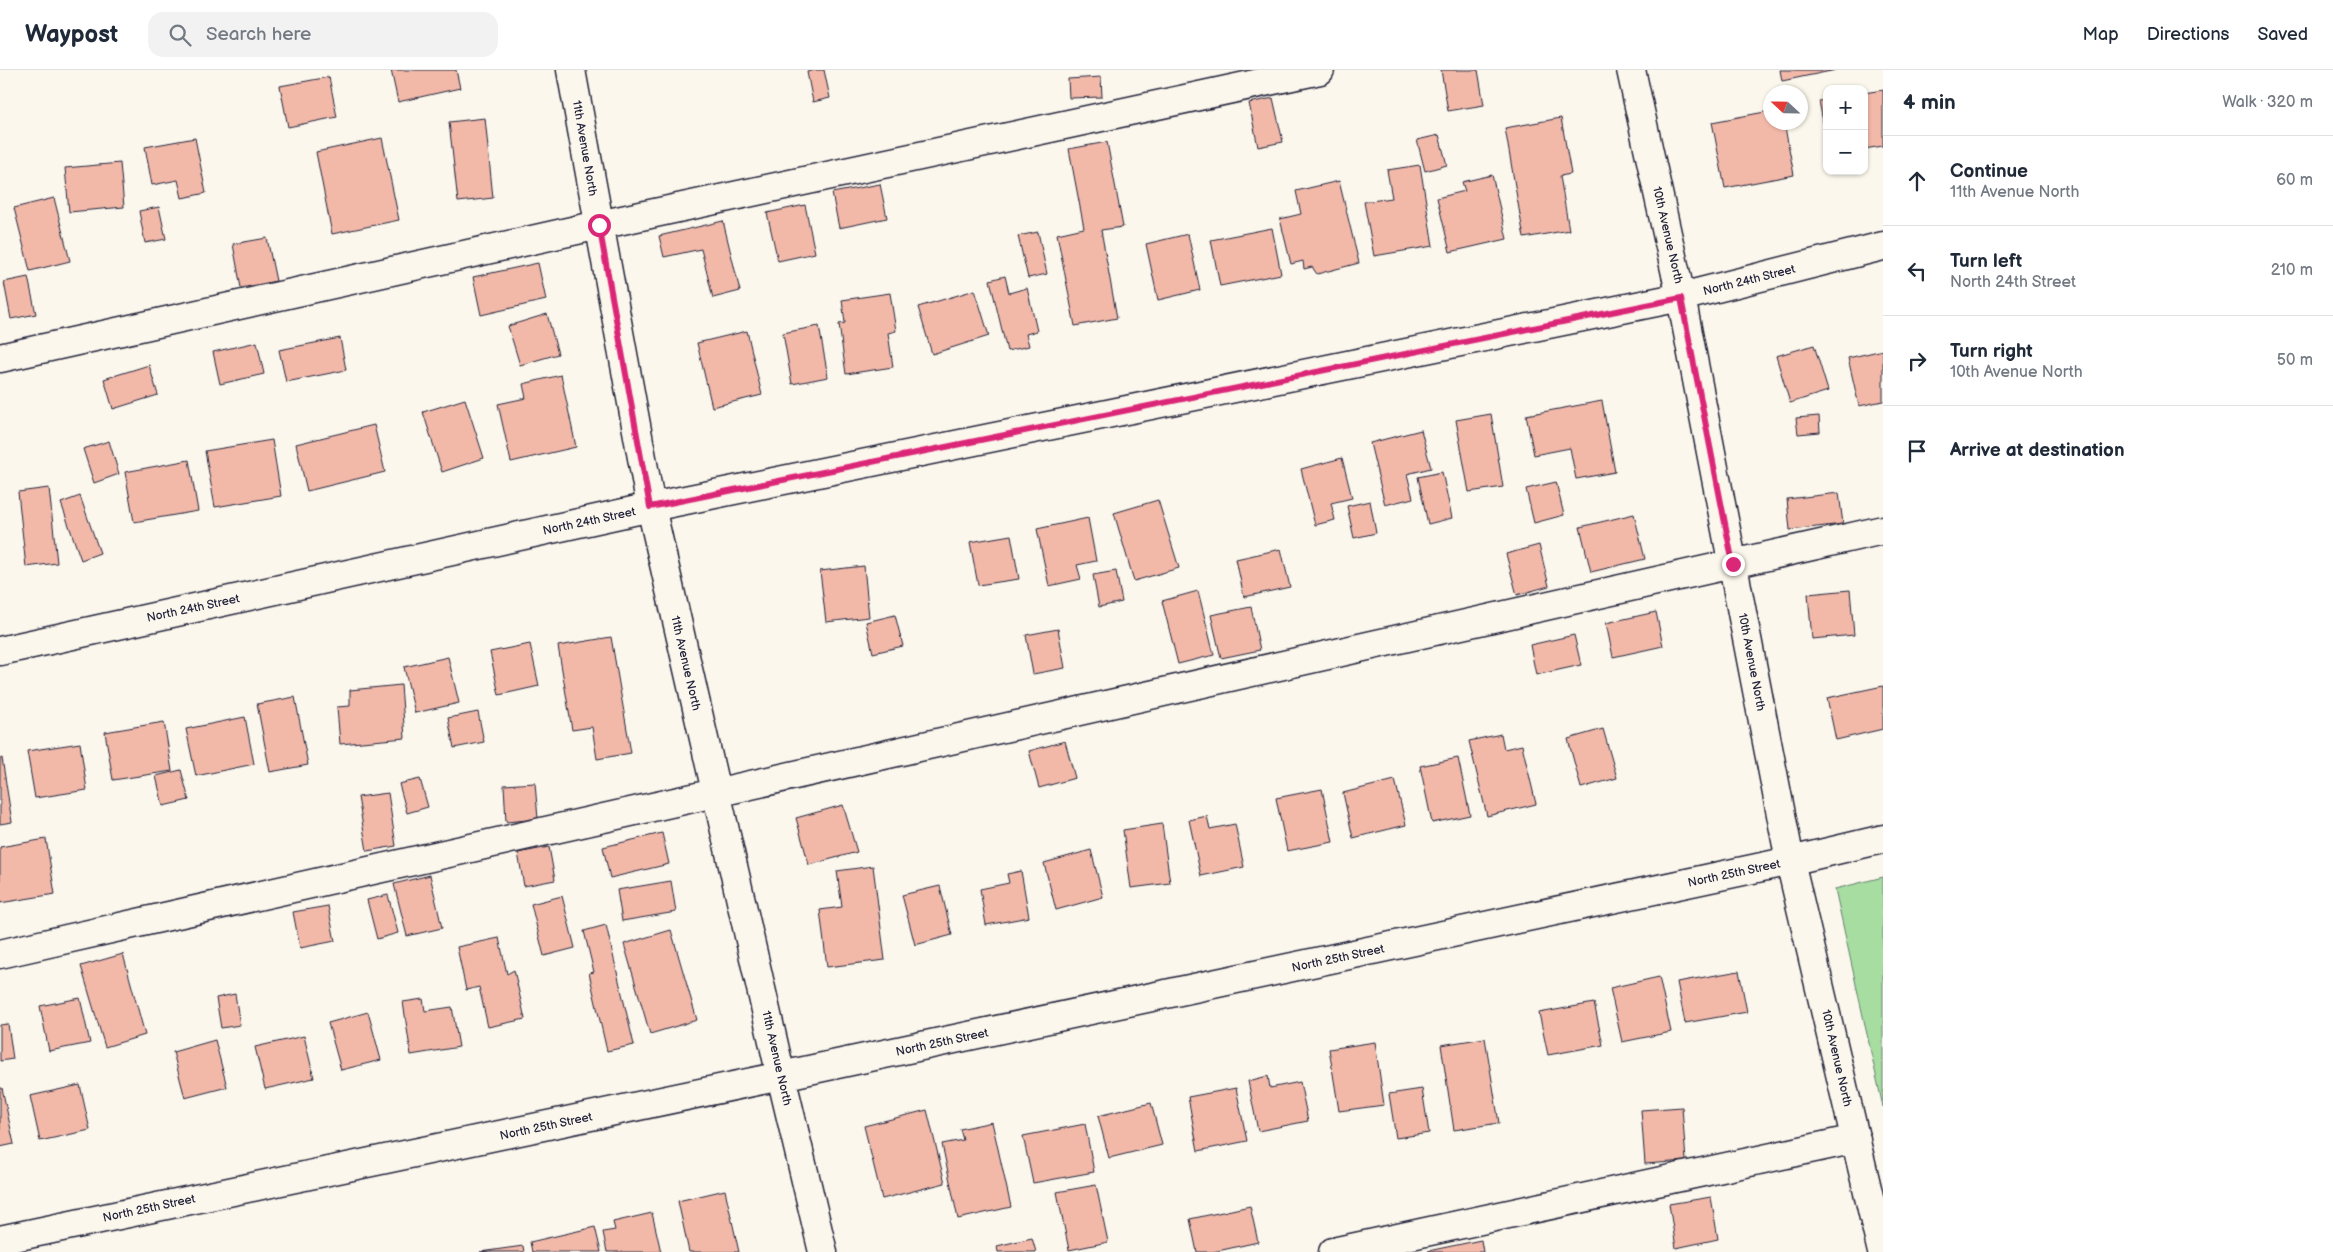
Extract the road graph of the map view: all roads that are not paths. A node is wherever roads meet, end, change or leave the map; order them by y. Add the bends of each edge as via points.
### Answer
1 (571, 70) edge
2 (1320, 70) edge
3 (1631, 70) edge
4 (599, 225) junction
5 (1883, 246) edge
6 (1681, 298) junction
7 (0, 358) edge
8 (650, 507) junction
9 (1883, 530) edge
10 (1733, 564) junction
11 (0, 651) edge
12 (716, 793) junction
13 (1883, 839) edge
14 (1790, 861) junction
15 (0, 954) edge
16 (781, 1076) junction
17 (1856, 1139) junction
18 (0, 1240) edge
19 (823, 1252) edge
20 (1333, 1252) edge
21 (1882, 1252) edge

1 - 4 street, 11th Avenue North
2 - 4 street
3 - 6 street, 10th Avenue North
4 - 7 street
4 - 8 street, 11th Avenue North
5 - 6 street, North 24th Street
6 - 8 street, North 24th Street
6 - 10 street, 10th Avenue North
8 - 11 street, North 24th Street
8 - 12 street, 11th Avenue North
9 - 10 street
10 - 12 street
10 - 14 street, 10th Avenue North
12 - 15 street
12 - 16 street, 11th Avenue North
13 - 14 street, North 25th Street
14 - 16 street, North 25th Street
14 - 17 street, 10th Avenue North
16 - 18 street, North 25th Street
16 - 19 street, 11th Avenue North
17 - 20 street
17 - 21 street, 10th Avenue North

